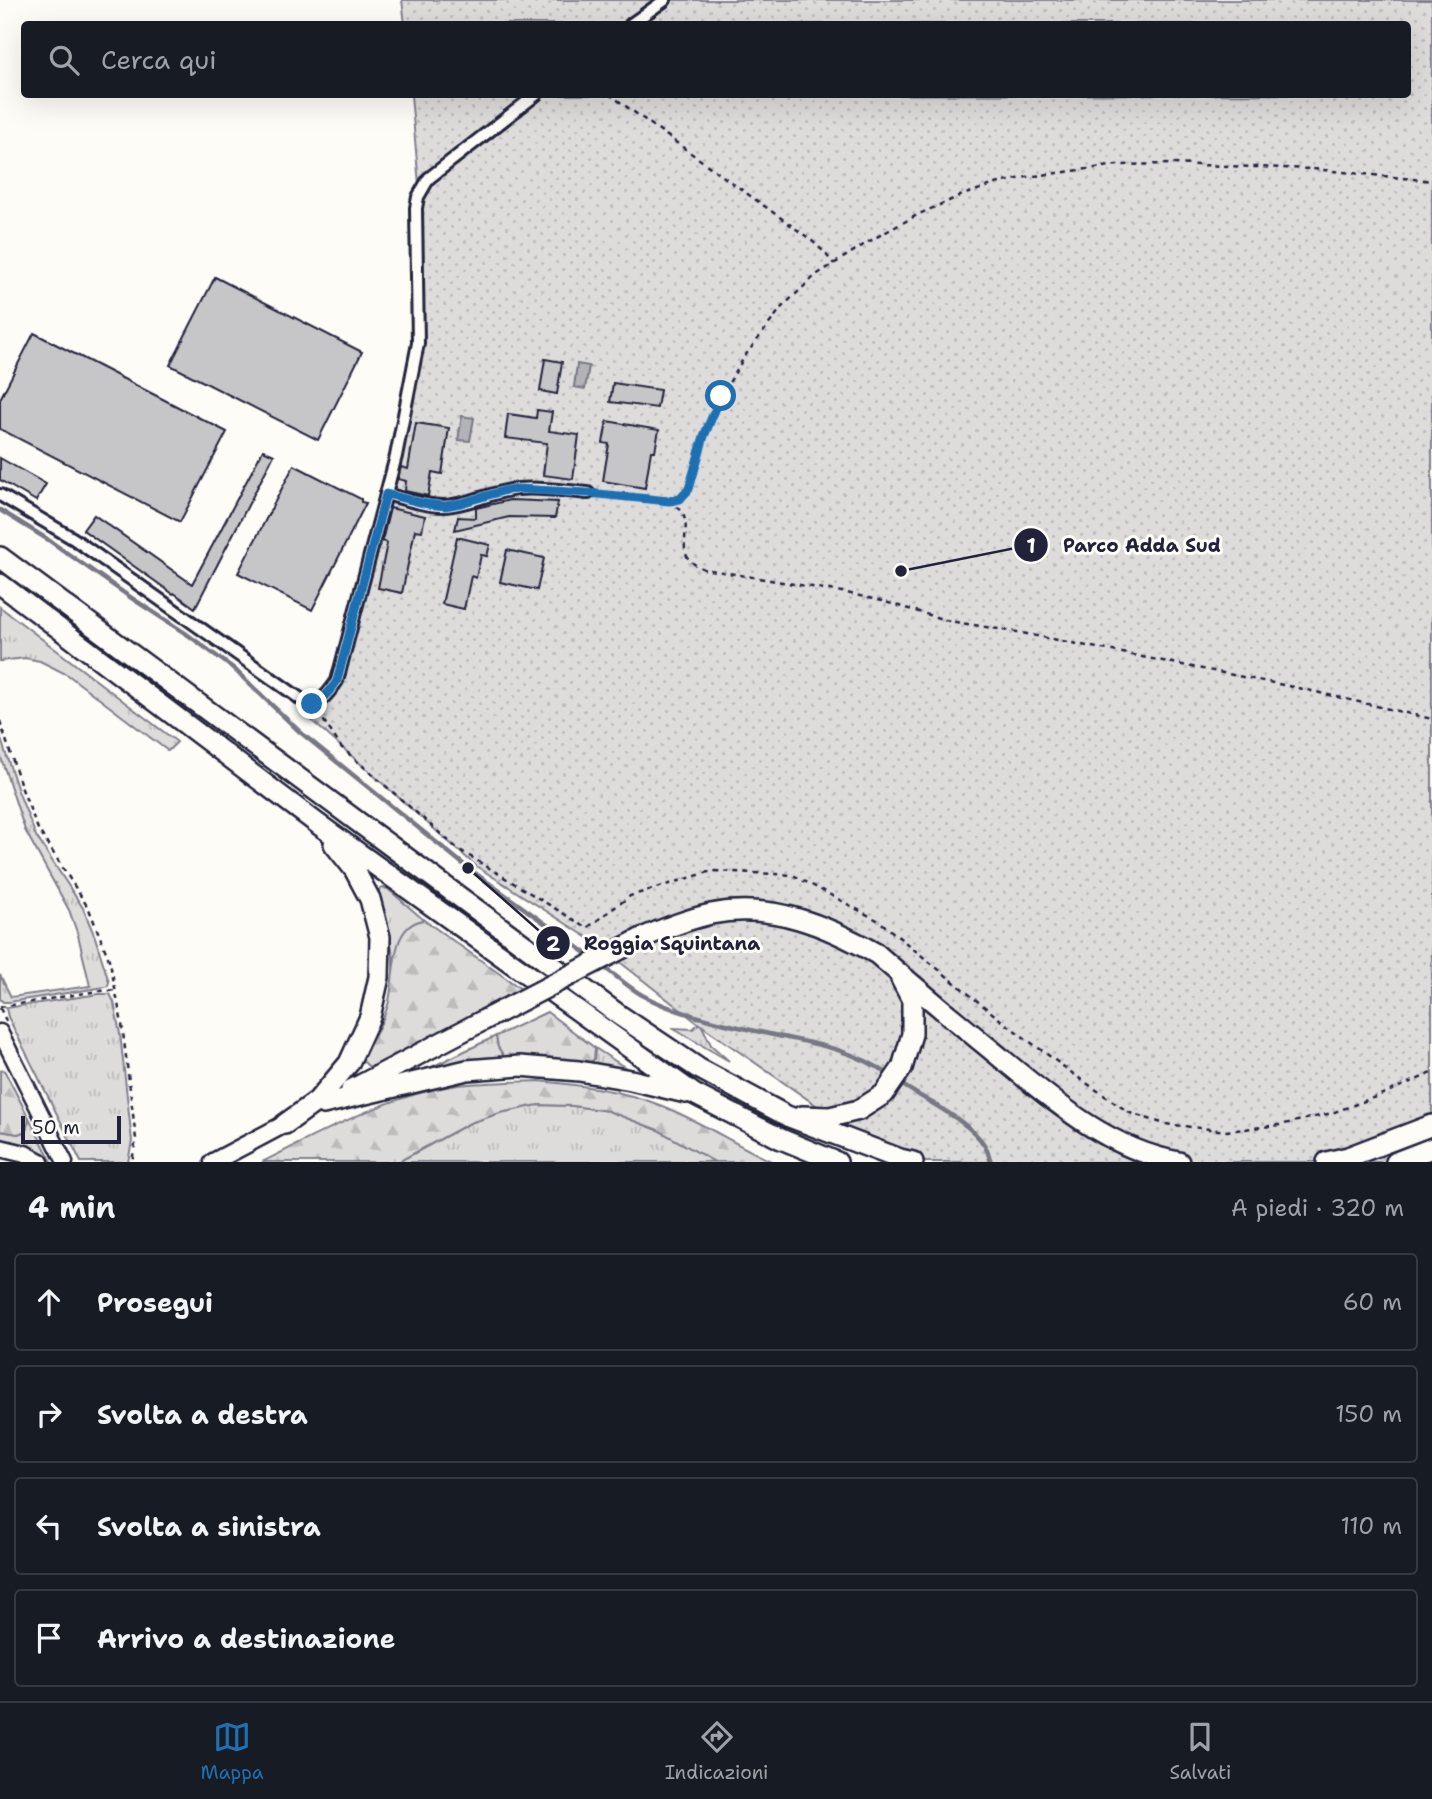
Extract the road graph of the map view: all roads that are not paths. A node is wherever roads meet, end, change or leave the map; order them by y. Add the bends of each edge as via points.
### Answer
1 (665, 0) edge
2 (635, 21) edge
3 (532, 98) edge
4 (588, 493) road end
5 (386, 494) junction
6 (0, 495) edge
7 (0, 557) edge
8 (0, 583) edge
9 (318, 824) junction
10 (897, 971) junction
11 (0, 1032) edge
12 (694, 1094) junction
13 (323, 1104) junction
14 (787, 1116) junction
15 (285, 1124) junction
16 (1432, 1125) edge
17 (0, 1148) edge
18 (1432, 1148) edge
19 (40, 1162) edge
20 (65, 1162) edge
21 (213, 1162) edge
22 (837, 1162) edge
23 (913, 1162) edge
24 (1179, 1162) edge
25 (1327, 1162) edge
26 (1396, 1162) edge

1 - 2 street
3 - 5 street via 429,178 418,197 418,343
4 - 5 street via 506,490 445,506
5 - 6 street via 337,681 321,700 309,704 74,538
7 - 14 highway via 619,1015 698,1068
8 - 9 highway
9 - 12 highway
9 - 15 highway via 354,869 370,899 380,937 379,977 370,1017 349,1063 317,1101
10 - 13 highway, bridge via 877,954 821,925 747,910 712,914 645,937
10 - 14 highway via 912,1000 912,1034 902,1069 884,1094 859,1110 830,1117
10 - 24 highway via 1044,1094 1116,1141
11 - 20 street
12 - 13 highway via 579,1071 520,1066 467,1070
12 - 22 highway
13 - 15 highway
14 - 23 highway
15 - 21 main road
16 - 25 highway
17 - 19 main road
18 - 26 highway

